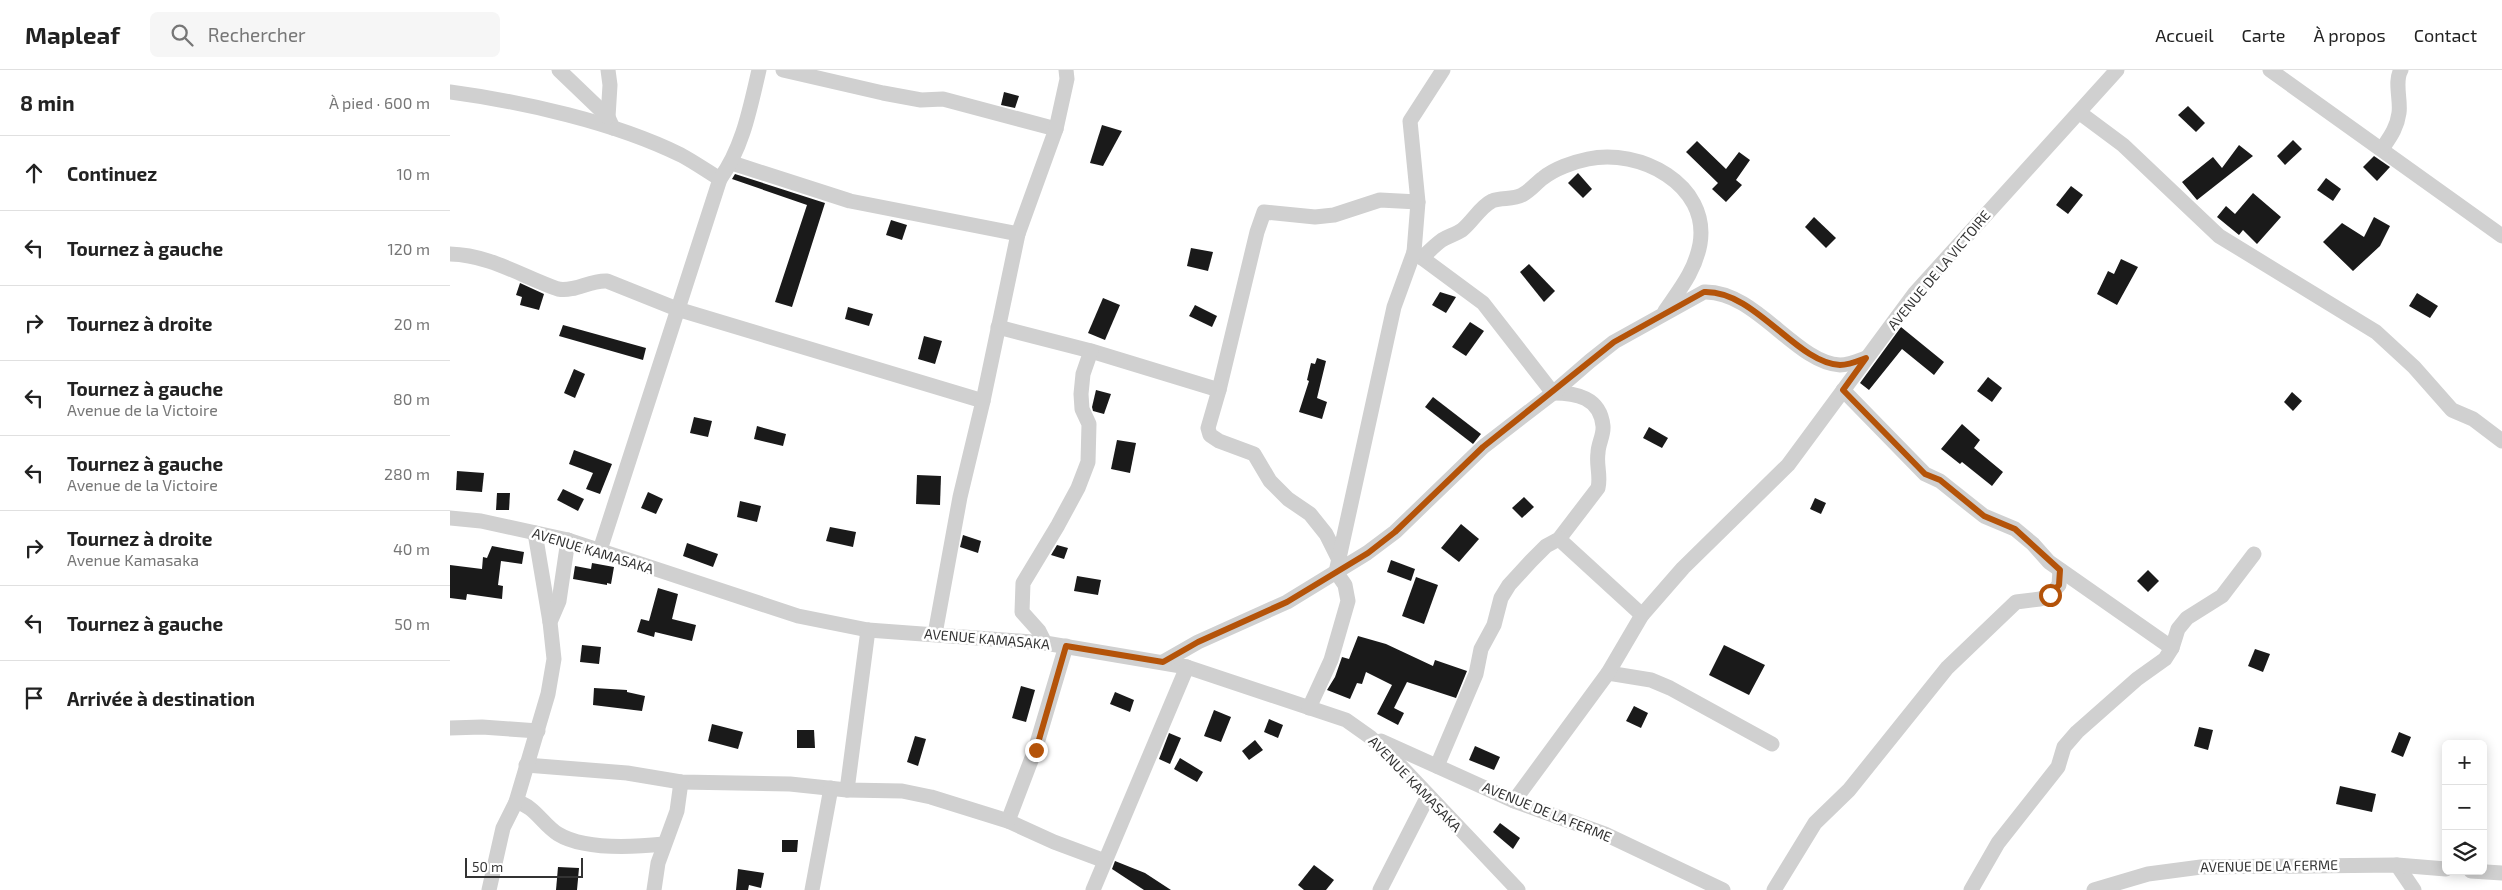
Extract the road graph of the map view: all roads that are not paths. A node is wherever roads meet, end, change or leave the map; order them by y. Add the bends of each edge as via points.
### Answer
1 (559, 70) edge
2 (608, 70) edge
3 (759, 70) edge
4 (783, 70) edge
5 (1066, 70) edge
6 (1443, 70) edge
7 (2118, 70) edge
8 (2270, 70) edge
9 (2401, 70) edge
10 (450, 92) edge
11 (2080, 113) junction
12 (611, 123) junction
13 (1056, 129) junction
14 (2382, 149) junction
15 (732, 163) junction
16 (720, 179) junction
17 (1418, 202) junction
18 (1018, 234) junction
19 (2502, 236) edge
20 (450, 254) edge
21 (1418, 255) junction
22 (677, 309) junction
23 (1663, 314) junction
24 (998, 327) junction
25 (1091, 351) junction
26 (1866, 358) junction
27 (1219, 390) junction
28 (1843, 390) junction
29 (1553, 393) junction
30 (983, 401) junction
31 (2502, 441) edge
32 (450, 518) edge
33 (535, 532) junction
34 (1559, 538) junction
35 (568, 540) junction
36 (600, 550) junction
37 (2254, 554) dead end
38 (1338, 566) junction
39 (2060, 570) junction
40 (1642, 615) junction
41 (550, 622) junction
42 (868, 630) junction
43 (935, 634) junction
44 (1045, 643) junction
45 (1066, 646) junction
46 (2172, 648) junction
47 (1163, 662) junction
48 (1186, 667) junction
49 (1608, 673) junction
50 (1308, 708) junction
51 (450, 728) edge
52 (538, 731) junction
53 (1370, 737) junction
54 (1772, 744) dead end
55 (526, 765) junction
56 (1437, 766) junction
57 (680, 782) junction
58 (831, 788) junction
59 (847, 790) junction
60 (1428, 796) junction
61 (1514, 800) junction
62 (516, 802) junction
63 (1008, 821) junction
64 (664, 844) junction
65 (1105, 861) junction
66 (2397, 865) junction
67 (2442, 869) edge
68 (2487, 872) edge
69 (2502, 873) edge
70 (489, 890) edge
71 (654, 890) edge
72 (812, 890) edge
73 (1093, 890) edge
74 (1380, 890) edge
75 (1518, 890) edge
76 (1723, 890) edge
77 (1774, 890) edge
78 (1971, 890) edge
79 (2094, 890) edge
80 (2414, 890) edge

1 - 12 street
2 - 12 street
3 - 15 street via 745,130
4 - 13 street via 921,100 943,99
5 - 13 street via 1067,80
6 - 17 street via 1410,121
7 - 11 street, AVENUE DE LA VICTOIRE
8 - 14 street
9 - 14 street via 2398,78 2400,112 2395,131
10 - 12 street
11 - 26 street, AVENUE DE LA VICTOIRE via 1956,246 1915,293
11 - 31 street via 2123,146 2218,236 2376,332 2414,367 2452,410 2473,419
12 - 16 street via 676,152
13 - 18 street
14 - 19 street
15 - 16 street
15 - 18 street via 850,201
16 - 22 street
17 - 21 street
17 - 27 street via 1380,200 1334,215 1315,217 1264,212
18 - 24 street
20 - 22 street via 470,254 489,260 558,290 568,291 607,281
21 - 23 street via 1461,231 1494,200 1522,196 1544,176 1569,165 1606,157 1648,164 1679,183 1690,194 1698,218 1700,242 1693,271
21 - 29 street via 1483,303
21 - 38 street via 1394,307
22 - 30 street
22 - 36 street
23 - 26 street via 1712,291 1756,312 1797,344 1829,363 1841,365
23 - 29 street via 1614,342
24 - 25 street
24 - 30 street
25 - 27 street
25 - 44 street via 1083,374 1081,394 1082,409 1089,424 1088,462 1066,510 1023,583 1022,612
26 - 28 street, AVENUE DE LA VICTOIRE
27 - 38 street via 1208,428 1210,435 1254,454 1270,480 1288,499 1310,514 1326,534
28 - 39 street via 1925,474 1940,480 1984,516 2015,529
28 - 40 street, AVENUE DE LA VICTOIRE via 1788,466 1683,568
29 - 34 street via 1574,393 1586,398 1593,404 1603,426 1597,462 1598,488
29 - 38 street via 1468,459 1395,532 1368,553
30 - 43 street via 960,497
32 - 33 street, AVENUE KAMASAKA
33 - 35 street, AVENUE KAMASAKA
33 - 41 street
34 - 40 street
34 - 56 street via 1531,561 1501,598 1494,625 1481,649 1476,674
35 - 36 street, AVENUE KAMASAKA
35 - 41 street via 561,592
36 - 42 street, AVENUE KAMASAKA via 775,609
37 - 46 street via 2222,596 2187,618 2178,629
38 - 47 street via 1287,602 1198,642
38 - 50 street via 1348,601 1331,660
39 - 46 street
39 - 77 street via 2059,585 2050,595 2016,602 1947,668 1849,790 1815,823
40 - 49 street, AVENUE DE LA VICTOIRE
41 - 52 street via 552,676
42 - 43 street, AVENUE KAMASAKA
42 - 59 street
43 - 44 street, AVENUE KAMASAKA
44 - 45 street, AVENUE KAMASAKA
45 - 47 street, AVENUE KAMASAKA
45 - 63 street via 1036,750
46 - 78 street via 2165,659 2137,679 2073,737 2064,748 2058,767 1998,843
47 - 48 street, AVENUE KAMASAKA
48 - 50 street, AVENUE KAMASAKA
48 - 65 street
49 - 54 street via 1652,680
49 - 61 street, AVENUE DE LA VICTOIRE
50 - 53 street, AVENUE KAMASAKA via 1346,720
51 - 52 street
52 - 55 street
53 - 56 street, AVENUE DE LA FERME
53 - 60 street, AVENUE KAMASAKA
55 - 57 street via 627,773
55 - 62 street
56 - 61 street, AVENUE DE LA FERME
57 - 58 street
57 - 64 street via 677,811
58 - 59 street
58 - 72 street
59 - 63 street via 902,791
60 - 74 street
60 - 75 street, AVENUE KAMASAKA
61 - 76 street, AVENUE DE LA FERME via 1605,834
62 - 64 street via 532,811 558,834 570,839 633,848
62 - 70 street via 503,828
63 - 65 street
64 - 71 street
65 - 73 street
66 - 67 street, AVENUE DE LA FERME
66 - 79 street, AVENUE DE LA FERME via 2201,867 2148,874
66 - 80 street
68 - 69 street

